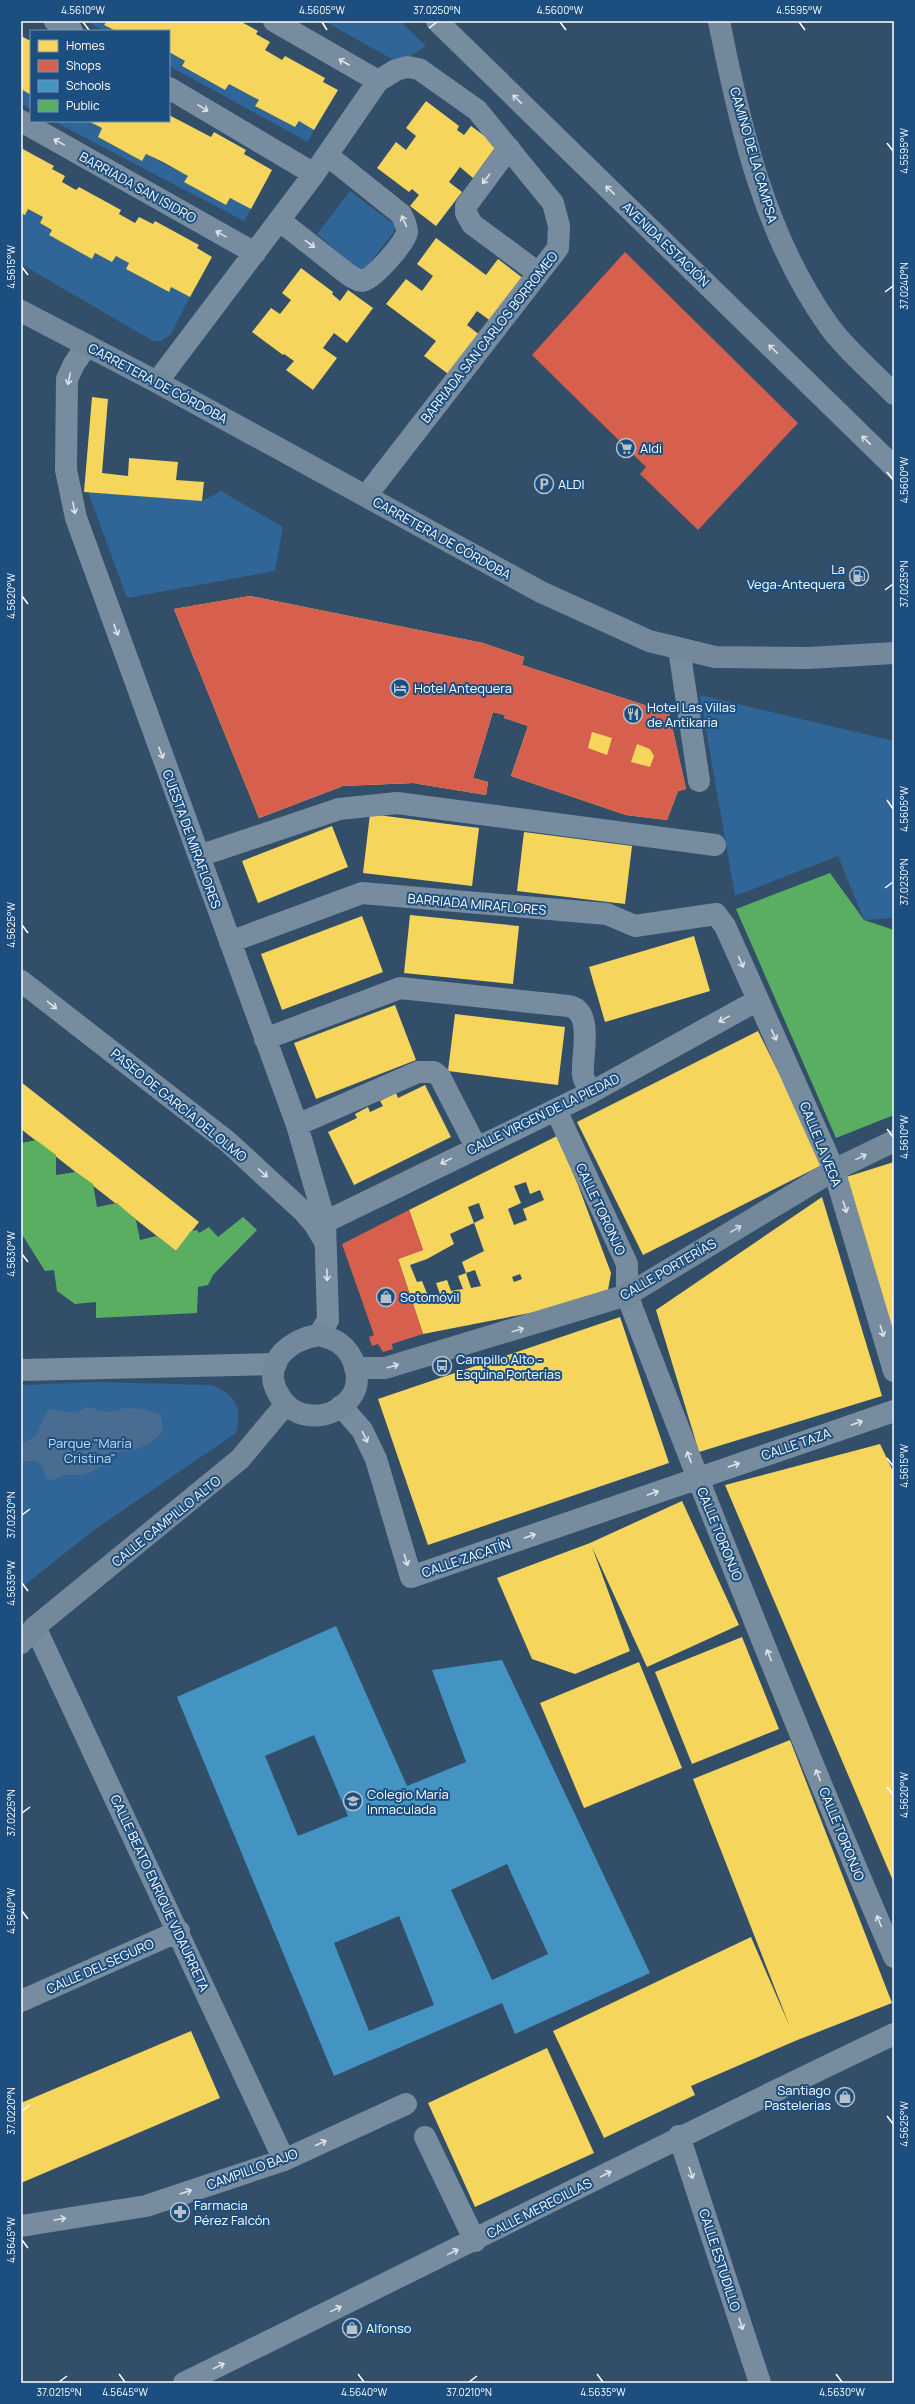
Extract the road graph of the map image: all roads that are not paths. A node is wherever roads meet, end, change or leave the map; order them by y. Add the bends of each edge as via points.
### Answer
1 (55, 21) edge
2 (274, 21) edge
3 (437, 21) edge
4 (719, 21) edge
5 (70, 30) edge
6 (378, 81) junction
7 (170, 89) edge
8 (21, 121) edge
9 (509, 148) junction
10 (327, 156) junction
11 (314, 174) junction
12 (279, 220) junction
13 (255, 253) junction
14 (538, 273) junction
15 (21, 311) edge
16 (87, 345) junction
17 (157, 382) junction
18 (894, 394) edge
19 (894, 467) edge
20 (366, 496) junction
21 (679, 649) junction
22 (894, 652) edge
23 (699, 781) dead end
24 (715, 845) dead end
25 (199, 856) junction
26 (725, 926) joint
27 (230, 942) junction
28 (21, 981) edge
29 (758, 1000) junction
30 (265, 1039) junction
31 (590, 1092) junction
32 (556, 1110) junction
33 (297, 1125) junction
34 (894, 1141) edge
35 (476, 1147) junction
36 (834, 1170) junction
37 (325, 1232) junction
38 (627, 1295) junction
39 (319, 1335) junction
40 (276, 1364) junction
41 (355, 1368) junction
42 (21, 1370) edge
43 (894, 1371) edge
44 (286, 1404) junction
45 (341, 1406) junction
46 (894, 1411) edge
47 (697, 1478) junction
48 (36, 1627) junction
49 (21, 1643) edge
50 (179, 1931) junction
51 (894, 1957) edge
52 (21, 2001) edge
53 (894, 2034) edge
54 (406, 2104) dead end
55 (679, 2136) junction
56 (425, 2137) dead end
57 (284, 2160) junction
58 (21, 2226) edge
59 (475, 2241) junction
60 (184, 2383) edge
61 (760, 2383) edge

1 - 5 street
6 -> 2 street
19 -> 3 street, AVENIDA ESTACIÓN
4 - 18 street, CAMINO DE LA CAMPSA via 744,130 772,223 802,284 829,328
6 - 9 street, BARRIADA SAN CARLOS BORROMEO via 407,66 419,69 477,110
6 - 10 street
7 -> 11 street
13 -> 8 street, BARRIADA SAN ISIDRO
9 - 14 street, BARRIADA SAN CARLOS BORROMEO via 553,203 559,226 558,248
9 -> 14 street via 466,206 466,213 472,224
10 - 11 street
12 -> 10 street via 356,280 363,281 375,275 404,239 407,233 401,214
11 - 12 street
12 - 13 street
13 - 17 street
14 - 20 street, BARRIADA SAN CARLOS BORROMEO
15 - 16 street, CARRETERA DE CÓRDOBA
16 - 17 street, CARRETERA DE CÓRDOBA
16 -> 25 street, CUESTA DE MIRAFLORES via 67,379 66,470 76,518
17 - 20 street, CARRETERA DE CÓRDOBA
20 - 21 street, CARRETERA DE CÓRDOBA via 541,592 649,641
21 - 22 street, CARRETERA DE CÓRDOBA via 715,657 765,658
21 - 23 street
24 - 25 street via 396,803 339,809
25 - 27 street, CUESTA DE MIRAFLORES
26 - 27 street, BARRIADA MIRAFLORES via 716,914 635,926 607,914 362,893
26 -> 29 street, CALLE LA VEGA
27 - 30 street, CUESTA DE MIRAFLORES
28 -> 37 street, PASEO DE GARCÍA DEL OLMO via 228,1142
29 -> 31 street, CALLE VIRGEN DE LA PIEDAD
29 -> 36 street, CALLE LA VEGA
30 - 31 street via 400,988 568,1006 578,1010 584,1022 583,1077
30 - 33 street, CUESTA DE MIRAFLORES
31 - 32 street, CALLE VIRGEN DE LA PIEDAD
32 - 35 street, CALLE VIRGEN DE LA PIEDAD
32 - 38 street, CALLE TORONJO via 627,1264
33 - 35 street via 418,1072 428,1071 440,1077
33 - 37 street, CUESTA DE MIRAFLORES
36 -> 34 street, CALLE PORTERÍAS
35 -> 37 street, CALLE VIRGEN DE LA PIEDAD
38 -> 36 street, CALLE PORTERÍAS
36 -> 43 street, CALLE LA VEGA
37 -> 39 street, CUESTA DE MIRAFLORES via 328,1320
41 -> 38 street, CALLE PORTERÍAS via 385,1368
47 -> 38 street, CALLE TORONJO
39 - 40 street via 299,1340 285,1350
39 - 41 street via 339,1343 347,1351
40 - 42 street
40 - 44 street via 272,1378 275,1389
41 - 45 street via 356,1387 351,1397
44 - 45 street via 293,1411 312,1416 322,1415
44 - 48 street, CALLE CAMPILLO ALTO via 240,1459
45 -> 47 street, CALLE ZACATÍN via 362,1430 376,1459 411,1577
47 -> 46 street, CALLE TAZA
51 -> 47 street, CALLE TORONJO via 851,1858
48 - 49 street, CALLE CAMPILLO ALTO
48 - 50 street, CALLE BEATO ENRIQUE VIDAURRETA
50 - 52 street, CALLE DEL SEGURO
50 - 57 street, CALLE BEATO ENRIQUE VIDAURRETA
53 - 55 street, CALLE MERECILLAS
57 -> 54 street, CAMPILLO BAJO
59 -> 55 street, CALLE MERECILLAS
55 -> 61 street, CALLE ESTUDILLO
56 - 59 street
58 -> 57 street, CAMPILLO BAJO via 146,2206
60 -> 59 street, CALLE MERECILLAS

